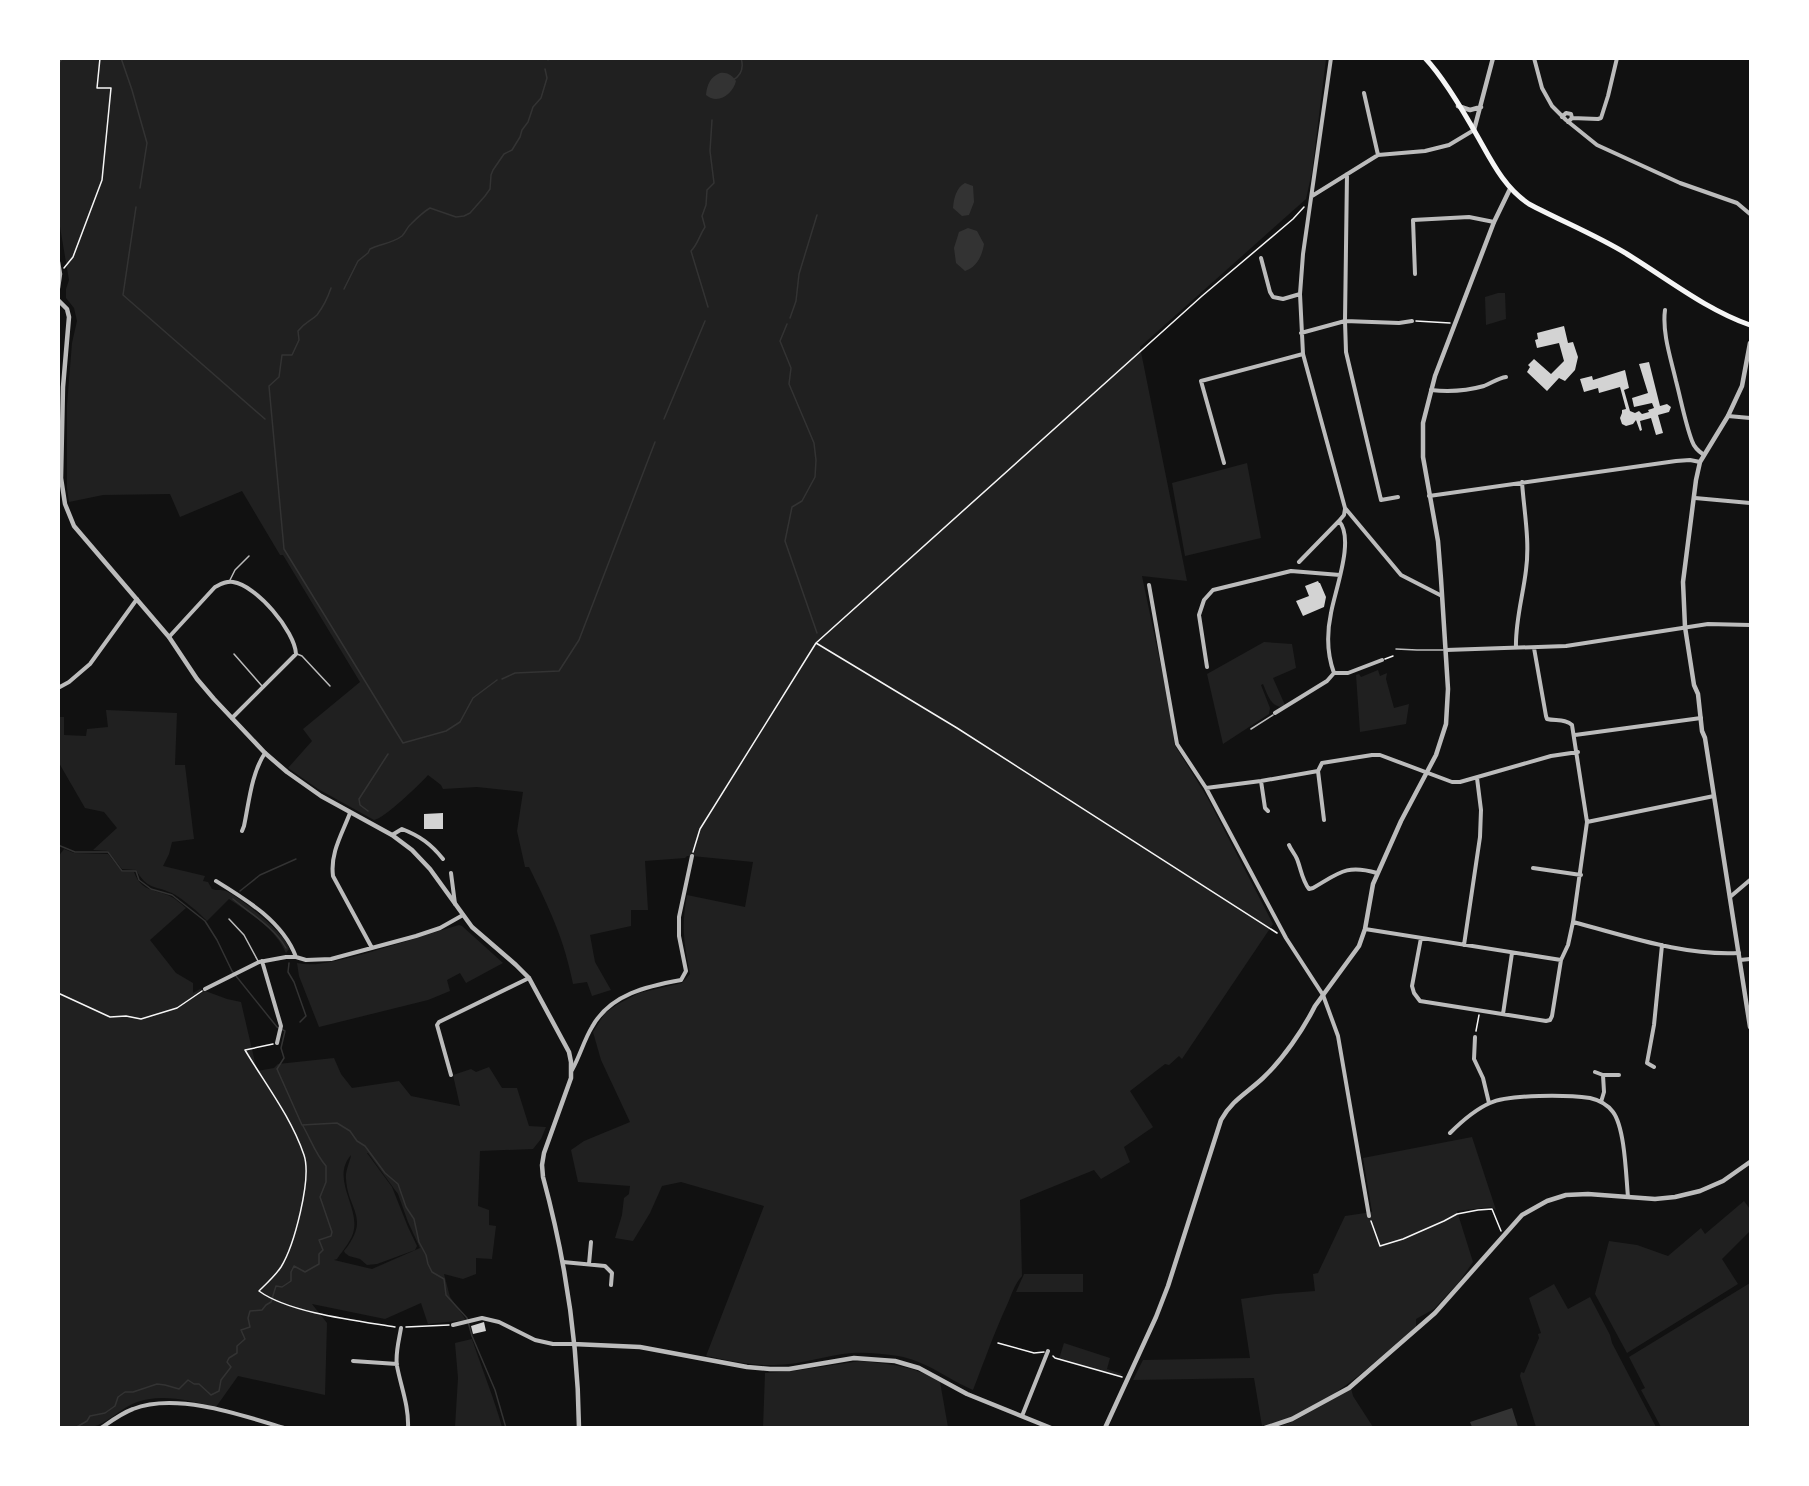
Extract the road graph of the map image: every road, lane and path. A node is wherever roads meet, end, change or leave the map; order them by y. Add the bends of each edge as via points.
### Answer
1 (100, 58) edge
2 (1331, 58) edge
3 (1425, 58) edge
4 (1492, 58) edge
5 (1534, 58) edge
6 (1617, 58) edge
7 (1364, 93) dead end
8 (1458, 106) junction
9 (1481, 107) junction
10 (1562, 117) junction
11 (1572, 118) junction
12 (1568, 122) junction
13 (1474, 130) junction
14 (1378, 155) junction
15 (1347, 174) junction
16 (1510, 189) junction
17 (1311, 198) junction
18 (1750, 214) edge
19 (1494, 222) junction
20 (1261, 258) dead end
21 (58, 262) edge
22 (60, 274) edge
23 (1415, 274) dead end
24 (58, 288) edge
25 (1300, 294) junction
26 (58, 300) edge
27 (1665, 310) dead end
28 (1345, 321) junction
29 (1412, 321) joint
30 (1456, 323) junction
31 (1750, 325) edge
32 (1301, 333) junction
33 (1750, 343) edge
34 (1303, 354) junction
35 (1506, 377) dead end
36 (1431, 390) junction
37 (1728, 416) junction
38 (1750, 418) edge
39 (1704, 455) junction
40 (1700, 462) junction
41 (1224, 463) dead end
42 (1522, 482) junction
43 (1429, 496) junction
44 (1398, 497) dead end
45 (1695, 498) junction
46 (1750, 503) edge
47 (1345, 508) junction
48 (1339, 521) junction
49 (249, 556) dead end
50 (1299, 562) dead end
51 (1340, 575) junction
52 (230, 581) junction
53 (1149, 585) dead end
54 (1442, 596) junction
55 (137, 599) junction
56 (1750, 625) edge
57 (1685, 627) junction
58 (169, 637) junction
59 (816, 643) junction
60 (1516, 648) junction
61 (1534, 648) junction
62 (1396, 649) dead end
63 (1446, 650) junction
64 (234, 654) dead end
65 (296, 654) junction
66 (1393, 656) dead end
67 (1382, 660) joint
68 (1207, 667) dead end
69 (1334, 673) junction
70 (330, 686) dead end
71 (262, 687) junction
72 (58, 688) edge
73 (1275, 713) joint
74 (1701, 718) junction
75 (231, 719) junction
76 (1251, 729) dead end
77 (1575, 735) junction
78 (1578, 752) junction
79 (265, 753) junction
80 (1318, 771) junction
81 (1426, 772) junction
82 (1477, 778) junction
83 (1261, 781) junction
84 (1206, 788) junction
85 (1714, 796) junction
86 (1268, 811) dead end
87 (350, 813) junction
88 (1324, 820) dead end
89 (1587, 822) junction
90 (242, 831) dead end
91 (392, 835) junction
92 (1289, 845) dead end
93 (692, 855) joint
94 (443, 859) dead end
95 (1533, 868) dead end
96 (451, 873) dead end
97 (1377, 873) junction
98 (1581, 875) junction
99 (1750, 880) edge
100 (216, 881) dead end
101 (1730, 897) junction
102 (455, 904) junction
103 (463, 915) junction
104 (229, 919) dead end
105 (1574, 922) junction
106 (1365, 929) junction
107 (1276, 932) dead end
108 (1421, 938) junction
109 (1464, 945) junction
110 (1662, 945) junction
111 (372, 948) junction
112 (1512, 953) junction
113 (1739, 953) junction
114 (296, 957) junction
115 (1750, 959) edge
116 (1561, 960) junction
117 (1740, 960) junction
118 (260, 961) junction
119 (529, 978) junction
120 (205, 989) joint
121 (58, 993) edge
122 (1323, 995) junction
123 (1479, 1011) junction
124 (1503, 1014) junction
125 (1750, 1027) edge
126 (1475, 1037) joint
127 (277, 1043) joint
128 (1654, 1067) dead end
129 (572, 1071) junction
130 (1595, 1072) dead end
131 (451, 1075) dead end
132 (1604, 1075) junction
133 (1619, 1075) dead end
134 (1601, 1102) junction
135 (1489, 1103) junction
136 (1450, 1133) dead end
137 (1750, 1162) edge
138 (1628, 1197) junction
139 (1369, 1216) joint
140 (1503, 1238) junction
141 (591, 1242) dead end
142 (564, 1262) junction
143 (589, 1264) junction
144 (611, 1285) dead end
145 (453, 1325) joint
146 (401, 1328) junction
147 (998, 1343) dead end
148 (573, 1344) junction
149 (1048, 1351) junction
150 (353, 1361) dead end
151 (397, 1364) junction
152 (1128, 1379) junction
153 (1022, 1416) junction
154 (101, 1428) edge
155 (284, 1428) edge
156 (408, 1428) edge
157 (579, 1428) edge
158 (1051, 1428) edge
159 (1105, 1428) edge
160 (1265, 1428) edge

1 - 22 path via 97,88 111,88 102,180 73,257
2 - 17 street
3 - 8 main road
4 - 9 street
5 - 10 street via 1542,88
6 - 11 street via 1601,118
7 - 14 street
8 - 9 street via 1470,110
8 - 13 main road
9 - 13 street
10 - 11 street via 1568,113
10 - 12 street
11 - 12 street
12 - 18 street via 1605,149 1680,183 1737,203
13 - 14 street via 1449,146
13 - 16 main road
14 - 15 street
15 - 17 street
15 - 28 street
16 - 19 street
16 - 31 main road via 1529,204 1626,253 1718,312
17 - 25 street
17 - 59 path via 1293,219
19 - 23 street via 1469,217 1413,220
19 - 30 street
20 - 25 street via 1273,297 1283,299
21 - 22 street
22 - 24 street
25 - 32 street
26 - 55 street via 69,316 61,430 65,504 75,526
27 - 39 street via 1670,354 1692,442
28 - 29 street
28 - 32 street
28 - 44 street via 1346,352 1381,500
29 - 30 path
30 - 36 street
32 - 34 street
33 - 37 street via 1742,386
34 - 41 street via 1201,381
34 - 47 street
35 - 36 street via 1458,391
36 - 43 street via 1422,441
37 - 38 street
37 - 39 street
39 - 40 street
40 - 42 street via 1676,461
40 - 45 street
42 - 43 street
42 - 60 street via 1528,556 1515,632
43 - 54 street via 1438,541
45 - 46 street
45 - 57 street via 1683,582
47 - 48 street
47 - 54 street via 1401,575
48 - 50 street
48 - 51 street via 1345,537
49 - 52 lane
51 - 68 street via 1291,571 1213,590 1199,615
51 - 69 street via 1330,614 1330,660
52 - 58 street via 215,587
52 - 65 street via 265,600 292,637
53 - 84 street via 1177,744
54 - 63 street
55 - 58 street
55 - 72 street via 90,664
56 - 57 street
57 - 61 street
57 - 74 street
58 - 75 street
59 - 93 path via 700,829
59 - 107 path via 957,728
60 - 61 street
60 - 63 street
61 - 77 street via 1547,719 1570,722
62 - 63 lane
63 - 81 street via 1446,724
64 - 71 lane
65 - 70 lane
65 - 71 street
66 - 67 path
67 - 69 street via 1348,673
69 - 73 street
71 - 75 street
73 - 76 lane
74 - 77 street
74 - 85 street
75 - 79 street
77 - 78 street
78 - 82 street
78 - 89 street
79 - 87 street
79 - 90 street via 255,774
80 - 81 street via 1322,763 1372,754
80 - 83 street
80 - 88 street
81 - 82 street via 1452,782
81 - 97 street
82 - 109 street via 1480,837
83 - 84 street
83 - 86 street
84 - 122 street via 1286,938
85 - 89 street
85 - 101 street
87 - 91 street
87 - 111 street via 333,855 333,876
89 - 98 street
91 - 94 street via 402,830 417,835
91 - 102 street via 430,869
92 - 97 street via 1309,889 1348,869
93 - 129 street via 679,917 685,976 638,990 603,1010
95 - 98 street
96 - 102 street
97 - 106 street
98 - 105 street
99 - 101 street
100 - 114 street via 271,920 285,934
101 - 113 street
102 - 103 street
103 - 111 street via 440,928
103 - 119 street
104 - 118 lane
105 - 110 street
105 - 116 street
106 - 108 street
106 - 122 street via 1359,946
108 - 109 street
108 - 123 street via 1412,986 1416,998
109 - 112 street
110 - 113 street via 1717,954
110 - 128 street via 1647,1063
111 - 114 street via 331,958
112 - 116 street
112 - 124 street
113 - 117 street
114 - 118 street
115 - 117 street
116 - 124 street via 1550,1020
117 - 125 street
118 - 120 street
118 - 127 street via 280,1028
119 - 129 street via 568,1052
119 - 131 street via 439,1022
120 - 121 path via 177,1008 141,1019 110,1017
122 - 139 street via 1338,1036
122 - 152 street via 1277,1063 1227,1109 1168,1286
123 - 124 street
123 - 126 path
126 - 135 street via 1474,1059
127 - 146 path via 245,1050 285,1114 305,1158 306,1181 296,1231 281,1267 259,1292 324,1314
129 - 142 street via 542,1165
130 - 132 street
132 - 133 street
132 - 134 street
134 - 135 street via 1516,1097
134 - 138 street via 1616,1115 1622,1135
135 - 136 street
137 - 138 street via 1700,1191 1655,1199
138 - 140 street via 1588,1194 1549,1200 1522,1215
139 - 140 path via 1380,1246 1457,1214 1492,1209
140 - 160 street via 1435,1313 1349,1388 1292,1419
141 - 143 street
142 - 143 street
142 - 148 street
143 - 144 street via 605,1266 612,1273
145 - 146 path
145 - 148 street via 482,1318 500,1322 535,1340
146 - 151 street
147 - 149 path via 1034,1353
148 - 153 street via 640,1347 770,1369 854,1358 896,1361
148 - 157 street
149 - 152 path via 1054,1358
149 - 153 street
150 - 151 street
151 - 156 street
152 - 159 street
153 - 158 street
154 - 155 street via 132,1409 168,1402

